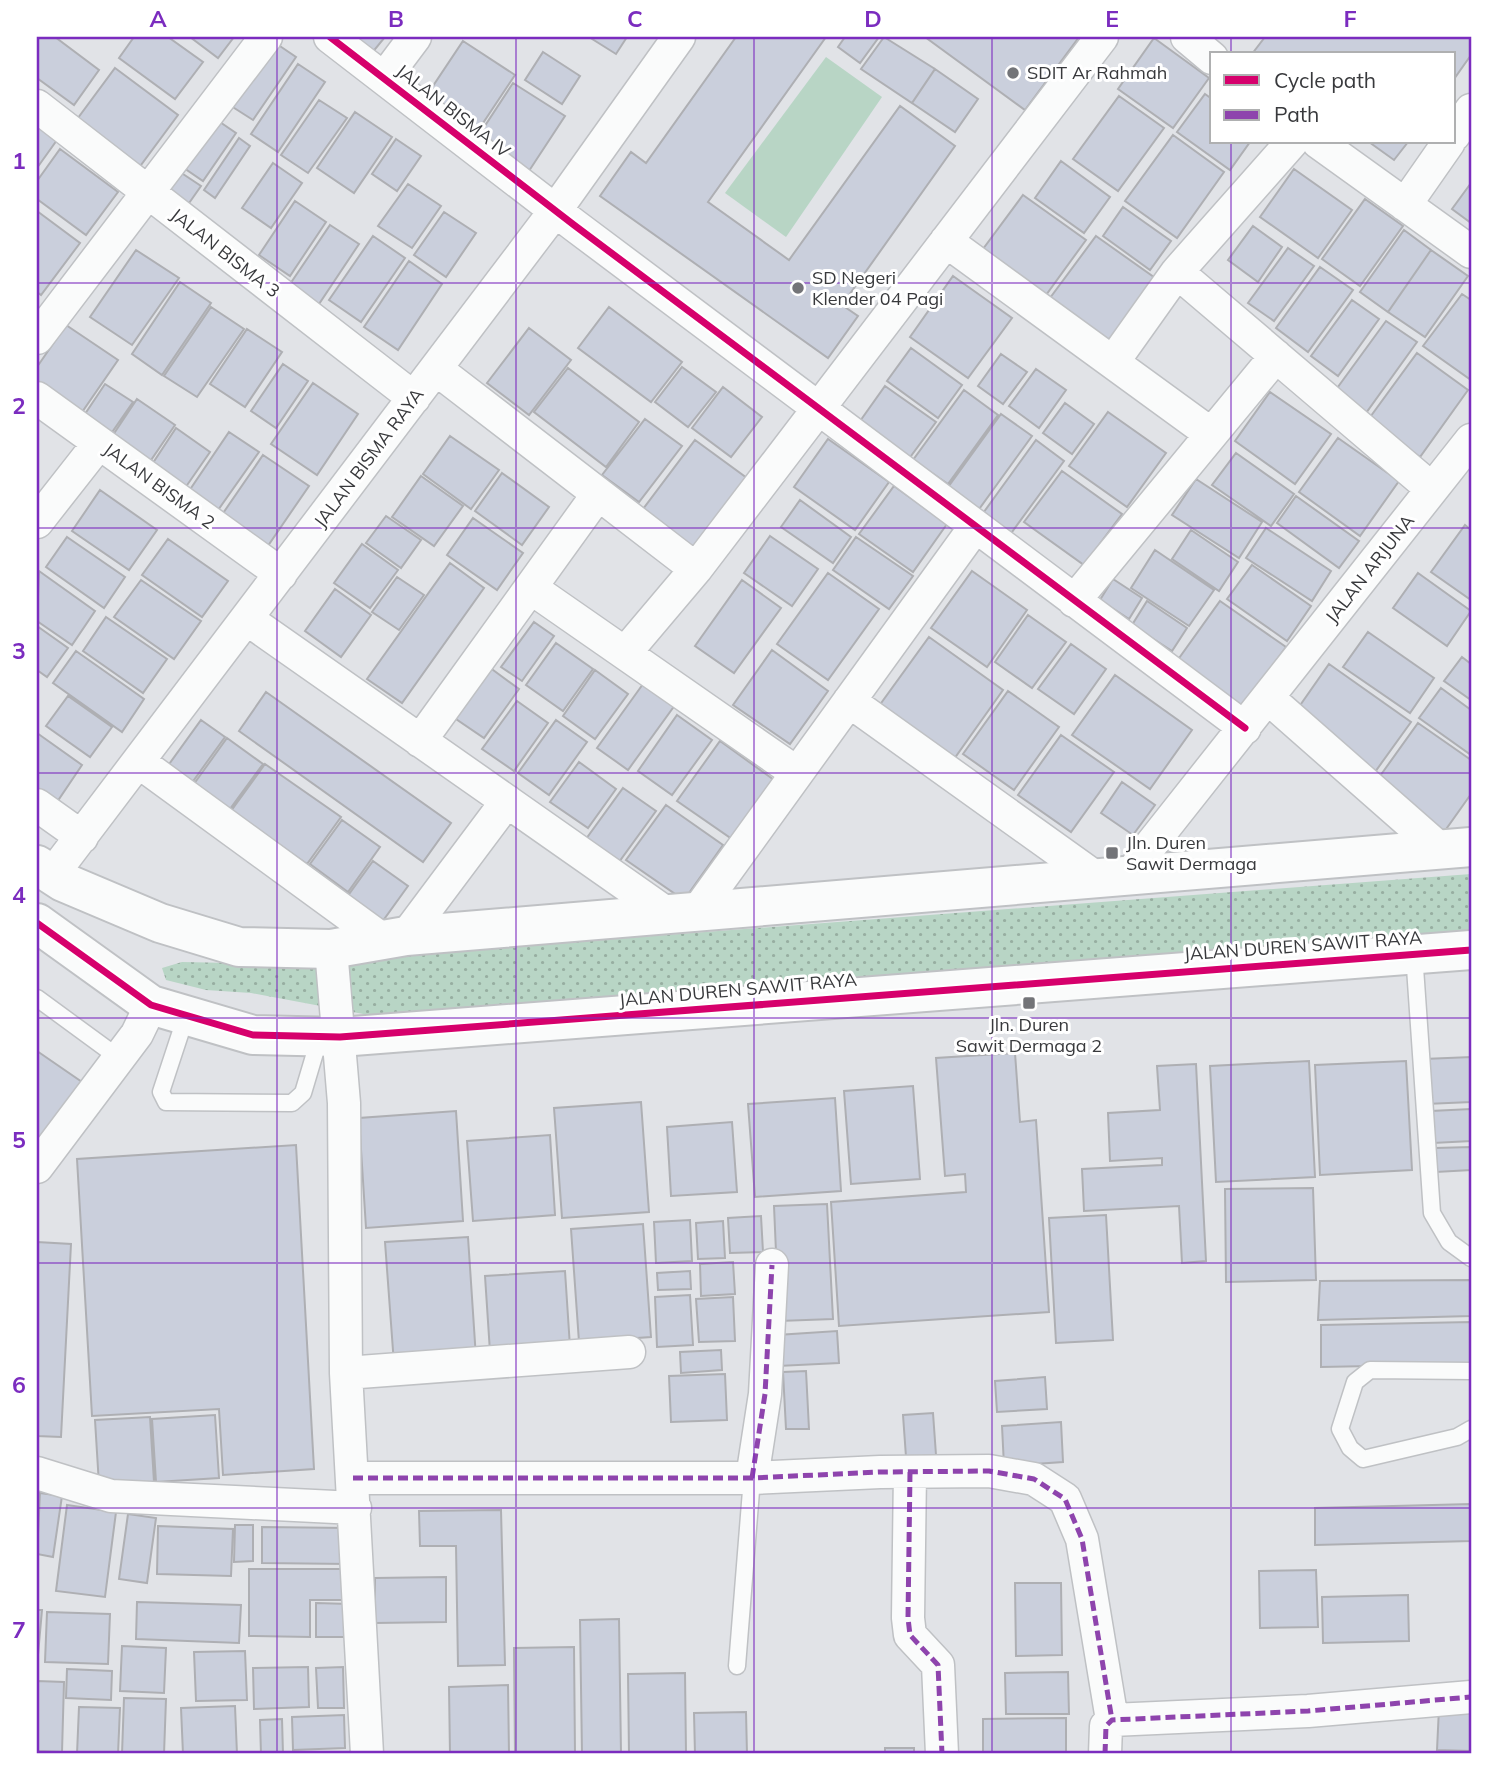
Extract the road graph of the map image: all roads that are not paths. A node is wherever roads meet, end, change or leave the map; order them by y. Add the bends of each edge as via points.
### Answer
1 (266, 37) edge
2 (330, 37) edge
3 (415, 37) edge
4 (678, 37) edge
5 (1102, 37) edge
6 (1186, 37) edge
7 (1230, 37) edge
8 (1219, 52) edge
9 (1210, 56) edge
10 (385, 77) junction
11 (37, 106) edge
12 (1471, 110) edge
13 (1456, 132) edge
14 (1290, 144) edge
15 (1321, 144) edge
16 (1448, 144) edge
17 (146, 193) junction
18 (1405, 205) junction
19 (555, 211) junction
20 (946, 241) junction
21 (1471, 252) edge
22 (1177, 272) junction
23 (37, 338) edge
24 (1276, 356) junction
25 (1113, 362) junction
26 (436, 369) junction
27 (37, 398) edge
28 (414, 398) junction
29 (818, 409) junction
30 (1211, 434) junction
31 (99, 443) junction
32 (1468, 450) edge
33 (1432, 489) junction
34 (598, 494) junction
35 (37, 522) edge
36 (975, 527) junction
37 (696, 569) junction
38 (281, 574) junction
39 (531, 588) junction
40 (1074, 601) junction
41 (247, 620) junction
42 (625, 653) junction
43 (1268, 698) junction
44 (849, 701) junction
45 (1245, 728) junction
46 (420, 741) junction
47 (139, 762) junction
48 (797, 773) junction
49 (507, 802) junction
50 (37, 805) edge
51 (82, 837) junction
52 (1456, 849) edge
53 (44, 870) edge
54 (1114, 879) junction
55 (682, 914) junction
56 (37, 923) edge
57 (395, 938) junction
58 (331, 948) junction
59 (1471, 950) edge
60 (1414, 953) junction
61 (37, 998) edge
62 (169, 1010) junction
63 (330, 1036) junction
64 (119, 1058) junction
65 (37, 1167) edge
66 (1471, 1258) edge
67 (772, 1265) dead end
68 (629, 1352) dead end
69 (1471, 1371) edge
70 (346, 1373) junction
71 (1471, 1429) edge
72 (910, 1472) junction
73 (37, 1473) edge
74 (752, 1478) junction
75 (354, 1493) junction
76 (737, 1666) dead end
77 (1471, 1697) edge
78 (1112, 1720) junction
79 (367, 1754) edge
80 (942, 1754) edge
81 (1105, 1754) edge

1 - 17 street
2 - 10 street, JALAN BISMA IV
3 - 10 street
4 - 19 street, JALAN BISMA RAYA
5 - 20 street
6 - 9 street
7 - 8 street
10 - 19 street, JALAN BISMA IV
11 - 17 street, JALAN BISMA 3
12 - 13 street
14 - 22 street
15 - 18 street
16 - 18 street
17 - 23 street
17 - 28 street, JALAN BISMA 3
18 - 21 street
19 - 26 street, JALAN BISMA RAYA
19 - 29 street, JALAN BISMA IV
20 - 25 street
20 - 29 street
22 - 24 street
22 - 25 street
24 - 30 street
24 - 33 street
25 - 30 street
26 - 28 street, JALAN BISMA RAYA
26 - 34 street
27 - 31 street, JALAN BISMA 2
28 - 38 street, JALAN BISMA RAYA
29 - 36 street, JALAN BISMA IV
29 - 37 street
30 - 40 street
31 - 35 street
31 - 38 street, JALAN BISMA 2
32 - 33 street, JALAN ARJUNA
33 - 43 street, JALAN ARJUNA
34 - 37 street
34 - 39 street
36 - 40 street, JALAN BISMA IV
36 - 44 street
37 - 42 street
38 - 41 street, JALAN BISMA RAYA
39 - 42 street
39 - 46 street
40 - 45 street, JALAN BISMA IV
41 - 46 street
41 - 47 street, JALAN BISMA RAYA
42 - 48 street
43 - 45 street, JALAN ARJUNA
43 - 52 street
44 - 48 street
44 - 54 street
45 - 54 street, JALAN ARJUNA via 1150,846
46 - 49 street
47 - 51 street, JALAN BISMA RAYA
47 - 57 street
48 - 55 street
49 - 55 street
49 - 57 street
50 - 51 street
51 - 53 street, JALAN BISMA RAYA
52 - 54 street
53 - 58 street via 160,923 239,947
54 - 55 street
55 - 57 street
56 - 62 street, JALAN DUREN SAWIT RAYA
57 - 58 street
58 - 63 street
59 - 60 street, JALAN DUREN SAWIT RAYA
60 - 63 street, JALAN DUREN SAWIT RAYA
60 - 66 lane via 1432,1213 1449,1242
61 - 64 lane
62 - 63 street, JALAN DUREN SAWIT RAYA via 253,1035
62 - 63 lane via 161,1092 166,1102 292,1103 303,1093
62 - 64 street via 137,1034
63 - 70 street
64 - 65 street
67 - 74 street via 765,1394
68 - 70 street
69 - 71 lane via 1370,1370 1355,1382 1340,1429 1350,1448 1363,1459 1457,1437
70 - 75 street
72 - 74 street
72 - 78 street via 1000,1473 1034,1479 1065,1499 1082,1539
72 - 80 street via 908,1618 910,1635 939,1665
73 - 75 street via 111,1496
74 - 75 street
74 - 76 lane
75 - 79 street
77 - 78 street via 1308,1712
78 - 81 street via 1106,1726

